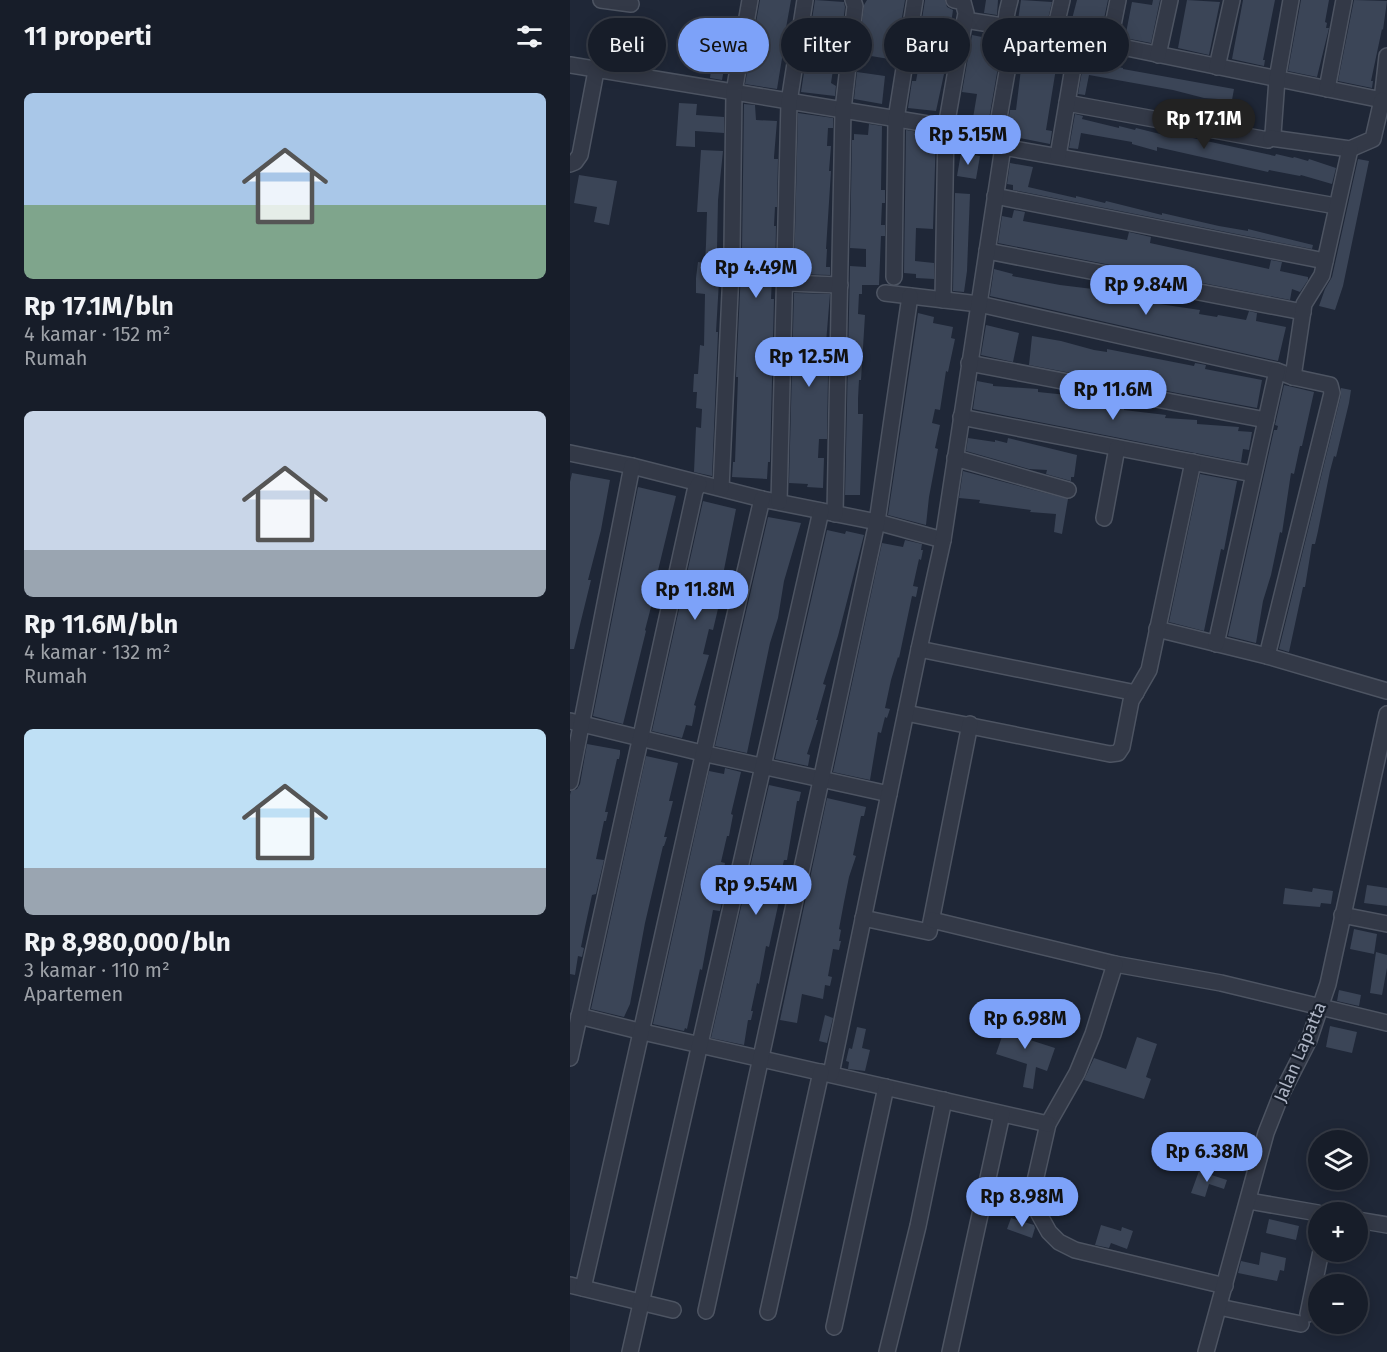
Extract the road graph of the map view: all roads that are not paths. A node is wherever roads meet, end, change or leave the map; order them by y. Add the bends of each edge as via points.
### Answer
1 (601, 0) edge
2 (750, 0) edge
3 (805, 0) edge
4 (853, 0) edge
5 (915, 0) edge
6 (954, 0) edge
7 (1010, 0) edge
8 (1062, 0) edge
9 (1118, 0) edge
10 (1170, 0) edge
11 (1232, 0) edge
12 (1291, 0) edge
13 (1344, 0) edge
14 (631, 4) dead end
15 (965, 18) edge
16 (1007, 18) edge
17 (1058, 18) edge
18 (1114, 18) edge
19 (1129, 49) edge
20 (1158, 55) junction
21 (1387, 56) edge
22 (570, 65) edge
23 (1217, 66) junction
24 (588, 68) edge
25 (596, 72) edge
26 (609, 72) edge
27 (956, 72) edge
28 (1008, 72) edge
29 (1072, 72) edge
30 (1277, 79) junction
31 (1327, 89) junction
32 (734, 92) junction
33 (1382, 100) junction
34 (789, 102) junction
35 (1067, 104) junction
36 (843, 110) junction
37 (896, 119) junction
38 (946, 127) junction
39 (997, 129) junction
40 (1271, 138) junction
41 (1003, 147) junction
42 (1350, 149) junction
43 (1058, 156) junction
44 (570, 164) edge
45 (995, 196) junction
46 (1336, 206) junction
47 (987, 251) junction
48 (1325, 261) junction
49 (894, 277) dead end
50 (786, 283) junction
51 (840, 285) junction
52 (885, 293) dead end
53 (910, 296) junction
54 (943, 300) junction
55 (979, 304) junction
56 (1303, 312) junction
57 (969, 363) junction
58 (1277, 371) junction
59 (1293, 377) junction
60 (961, 417) junction
61 (1266, 420) junction
62 (1118, 448) junction
63 (570, 453) edge
64 (955, 458) junction
65 (1193, 462) junction
66 (633, 466) junction
67 (1253, 474) junction
68 (699, 484) junction
69 (721, 488) junction
70 (1068, 490) dead end
71 (762, 499) junction
72 (779, 502) junction
73 (828, 513) junction
74 (1104, 518) dead end
75 (877, 522) junction
76 (943, 540) junction
77 (1157, 629) junction
78 (1216, 644) junction
79 (919, 649) junction
80 (1267, 656) junction
81 (1387, 690) edge
82 (1136, 693) junction
83 (906, 712) junction
84 (1387, 714) edge
85 (576, 722) edge
86 (969, 724) junction
87 (642, 737) junction
88 (702, 753) junction
89 (763, 766) junction
90 (822, 779) junction
91 (570, 782) edge
92 (889, 794) junction
93 (1342, 915) junction
94 (863, 918) junction
95 (932, 920) junction
96 (1387, 924) edge
97 (1115, 964) junction
98 (1320, 1008) junction
99 (579, 1016) junction
100 (1387, 1023) edge
101 (643, 1032) junction
102 (701, 1045) junction
103 (570, 1058) edge
104 (761, 1058) junction
105 (826, 1073) junction
106 (886, 1087) junction
107 (944, 1100) junction
108 (1002, 1114) junction
109 (1048, 1124) junction
110 (1249, 1201) junction
111 (1308, 1212) edge
112 (1368, 1222) edge
113 (1387, 1225) edge
114 (1318, 1262) edge
115 (1225, 1286) junction
116 (576, 1287) edge
117 (641, 1302) junction
118 (1219, 1307) junction
119 (673, 1310) dead end
120 (706, 1311) dead end
121 (768, 1312) dead end
122 (834, 1327) dead end
123 (630, 1352) edge
124 (887, 1352) edge
125 (950, 1352) edge
126 (1206, 1352) edge

1 - 14 street
2 - 32 street
3 - 34 street
4 - 36 street
5 - 37 street
6 - 15 street via 965,4
7 - 16 street
8 - 17 street
9 - 18 street
10 - 20 street
11 - 23 street
12 - 30 street
13 - 31 street
19 - 20 street
20 - 23 street
21 - 33 street
22 - 24 street
23 - 30 street
25 - 44 street via 580,155
26 - 32 street
27 - 38 street
28 - 39 street
29 - 35 street
30 - 31 street
30 - 40 street
31 - 33 street
32 - 34 street
32 - 69 street via 732,249
33 - 42 street via 1373,139
34 - 36 street
34 - 50 street
35 - 40 street via 1264,140
35 - 43 street
36 - 37 street
36 - 51 street
37 - 38 street
37 - 49 street
38 - 39 street
38 - 54 street
39 - 41 street
40 - 42 street
41 - 43 street
41 - 45 street
42 - 46 street
43 - 46 street
45 - 47 street
45 - 48 street
46 - 48 street
47 - 55 street
47 - 56 street
48 - 56 street via 1320,282
50 - 51 street
50 - 72 street
51 - 73 street
52 - 53 street
53 - 54 street
53 - 75 street
54 - 55 street
55 - 57 street
55 - 58 street
56 - 59 street
57 - 60 street
57 - 61 street
58 - 59 street
58 - 61 street
59 - 80 street via 1328,384 1332,393
60 - 62 street
60 - 64 street
61 - 67 street
62 - 65 street
62 - 74 street
63 - 66 street
64 - 70 street
64 - 76 street
65 - 67 street
65 - 77 street
66 - 68 street
66 - 85 street
67 - 78 street
68 - 69 street
68 - 87 street
69 - 71 street
71 - 72 street
71 - 88 street
72 - 73 street
73 - 75 street
73 - 89 street
75 - 76 street
75 - 90 street
76 - 79 street
77 - 78 street
77 - 82 street via 1149,670
78 - 80 street
79 - 82 street
79 - 83 street
80 - 81 street
82 - 86 street via 1118,753
83 - 86 street
83 - 92 street
84 - 93 street, Jalan Lapatta
85 - 87 street
85 - 91 street
86 - 95 street
87 - 88 street
87 - 99 street
88 - 89 street
88 - 101 street
89 - 90 street
89 - 102 street
90 - 92 street
90 - 104 street
92 - 94 street
93 - 96 street
93 - 98 street, Jalan Lapatta via 1335,958
94 - 95 street via 927,933
94 - 105 street
95 - 97 street
97 - 98 street via 1221,983
97 - 109 street via 1093,1034
98 - 100 street
98 - 110 street, Jalan Lapatta via 1266,1133
99 - 101 street
99 - 103 street
101 - 102 street
101 - 116 street
102 - 104 street
102 - 117 street
104 - 105 street
104 - 120 street
105 - 106 street
105 - 121 street
106 - 107 street
106 - 122 street
107 - 108 street
107 - 124 street
108 - 109 street
108 - 125 street
109 - 115 street via 1033,1197 1039,1217 1059,1242 1106,1259
110 - 111 street
110 - 115 street, Jalan Lapatta
112 - 113 street
114 - 118 street via 1305,1319
115 - 118 street, Jalan Lapatta
116 - 117 street
117 - 119 street
117 - 123 street
118 - 126 street, Jalan Lapatta

